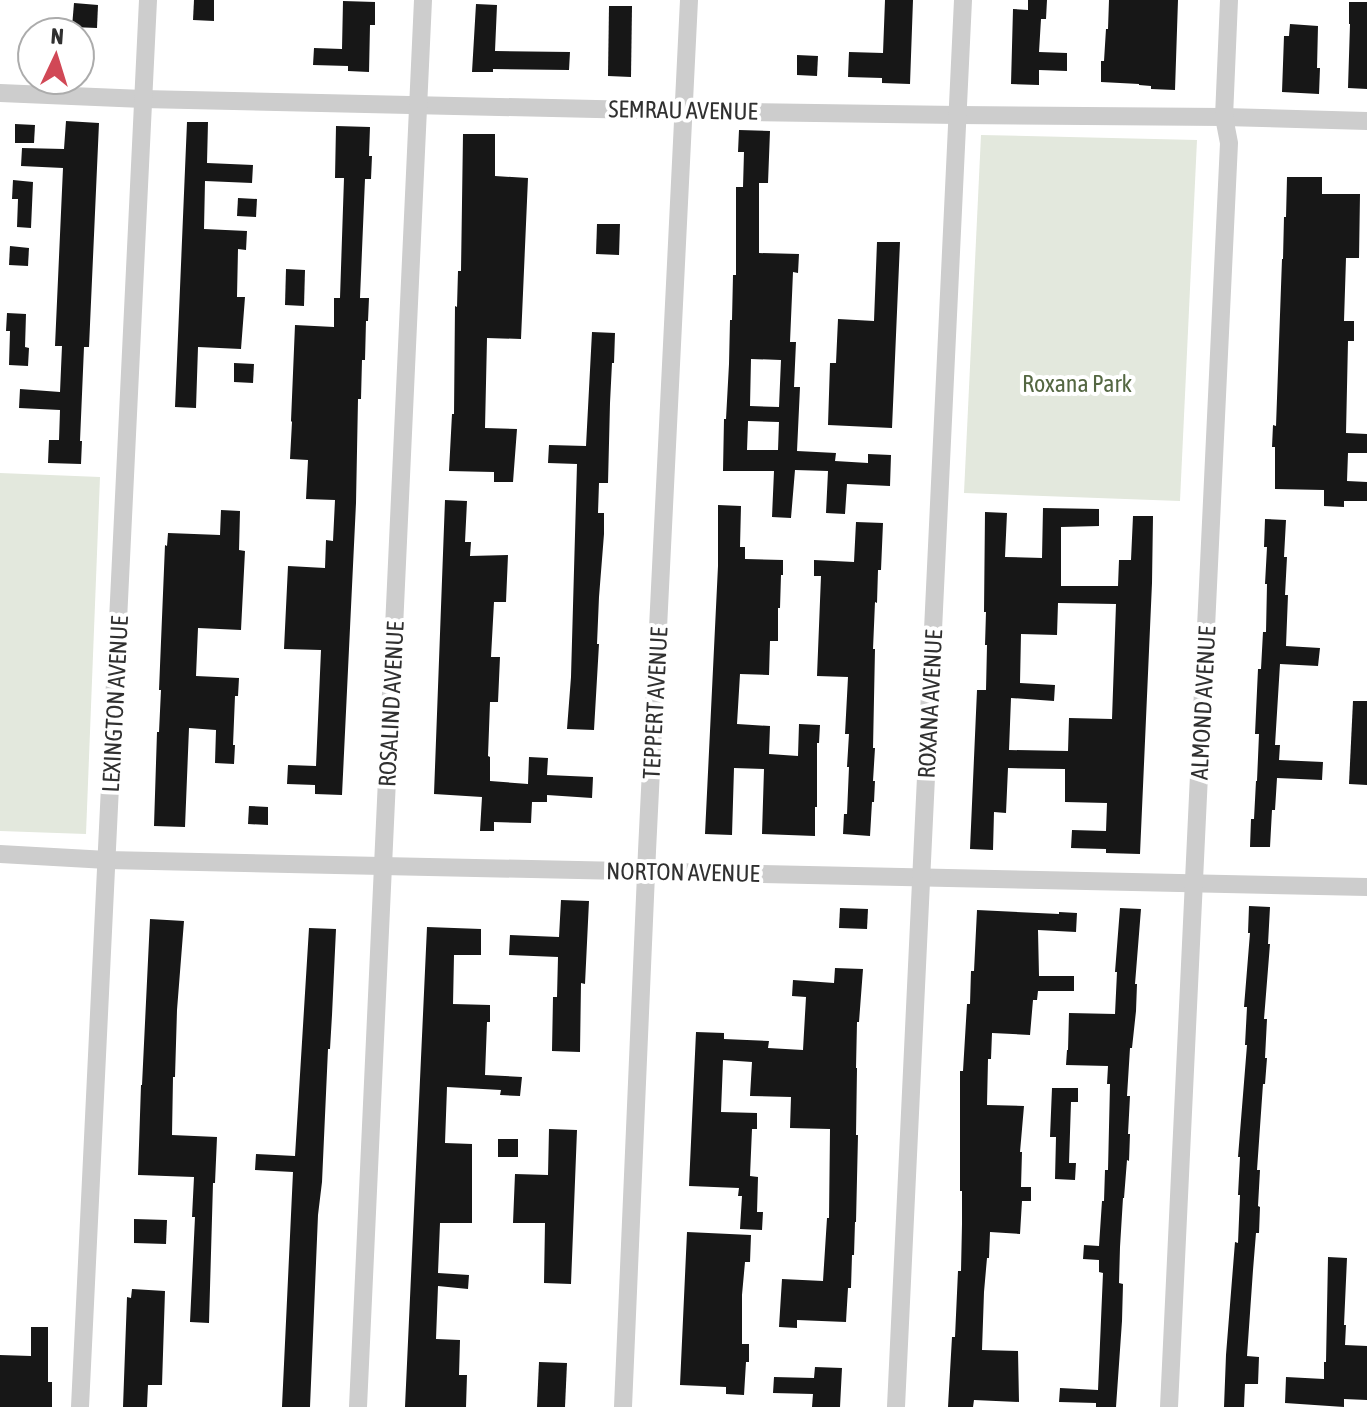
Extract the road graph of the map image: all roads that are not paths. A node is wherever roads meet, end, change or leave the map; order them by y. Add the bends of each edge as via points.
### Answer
1 (148, 0) edge
2 (423, 0) edge
3 (689, 0) edge
4 (963, 0) edge
5 (1229, 0) edge
6 (0, 93) edge
7 (143, 99) junction
8 (418, 104) junction
9 (684, 111) junction
10 (958, 115) junction
11 (1224, 117) junction
12 (1367, 121) edge
13 (0, 854) edge
14 (107, 860) junction
15 (384, 866) junction
16 (646, 871) junction
17 (922, 878) junction
18 (1195, 883) junction
19 (1367, 887) edge
20 (80, 1407) edge
21 (358, 1407) edge
22 (623, 1407) edge
23 (896, 1407) edge
24 (1169, 1407) edge

1 - 7 street, LEXINGTON AVENUE
2 - 8 street, ROSALIND AVENUE
3 - 9 street, TEPPERT AVENUE
4 - 10 street, ROXANA AVENUE
5 - 11 street, ALMOND AVENUE
6 - 7 street, SEMRAU AVENUE
7 - 8 street, SEMRAU AVENUE
7 - 14 street, LEXINGTON AVENUE
8 - 9 street, SEMRAU AVENUE
8 - 15 street, ROSALIND AVENUE
9 - 10 street, SEMRAU AVENUE
9 - 16 street, TEPPERT AVENUE
10 - 11 street, SEMRAU AVENUE
10 - 17 street, ROXANA AVENUE
11 - 12 street, SEMRAU AVENUE
11 - 18 street, ALMOND AVENUE via 1229,143
13 - 14 street, NORTON AVENUE
14 - 15 street, NORTON AVENUE
14 - 20 street, LEXINGTON AVENUE
15 - 16 street, NORTON AVENUE
15 - 21 street, ROSALIND AVENUE
16 - 17 street, NORTON AVENUE
16 - 22 street, TEPPERT AVENUE
17 - 18 street, NORTON AVENUE
17 - 23 street, ROXANA AVENUE
18 - 19 street, NORTON AVENUE
18 - 24 street, ALMOND AVENUE

